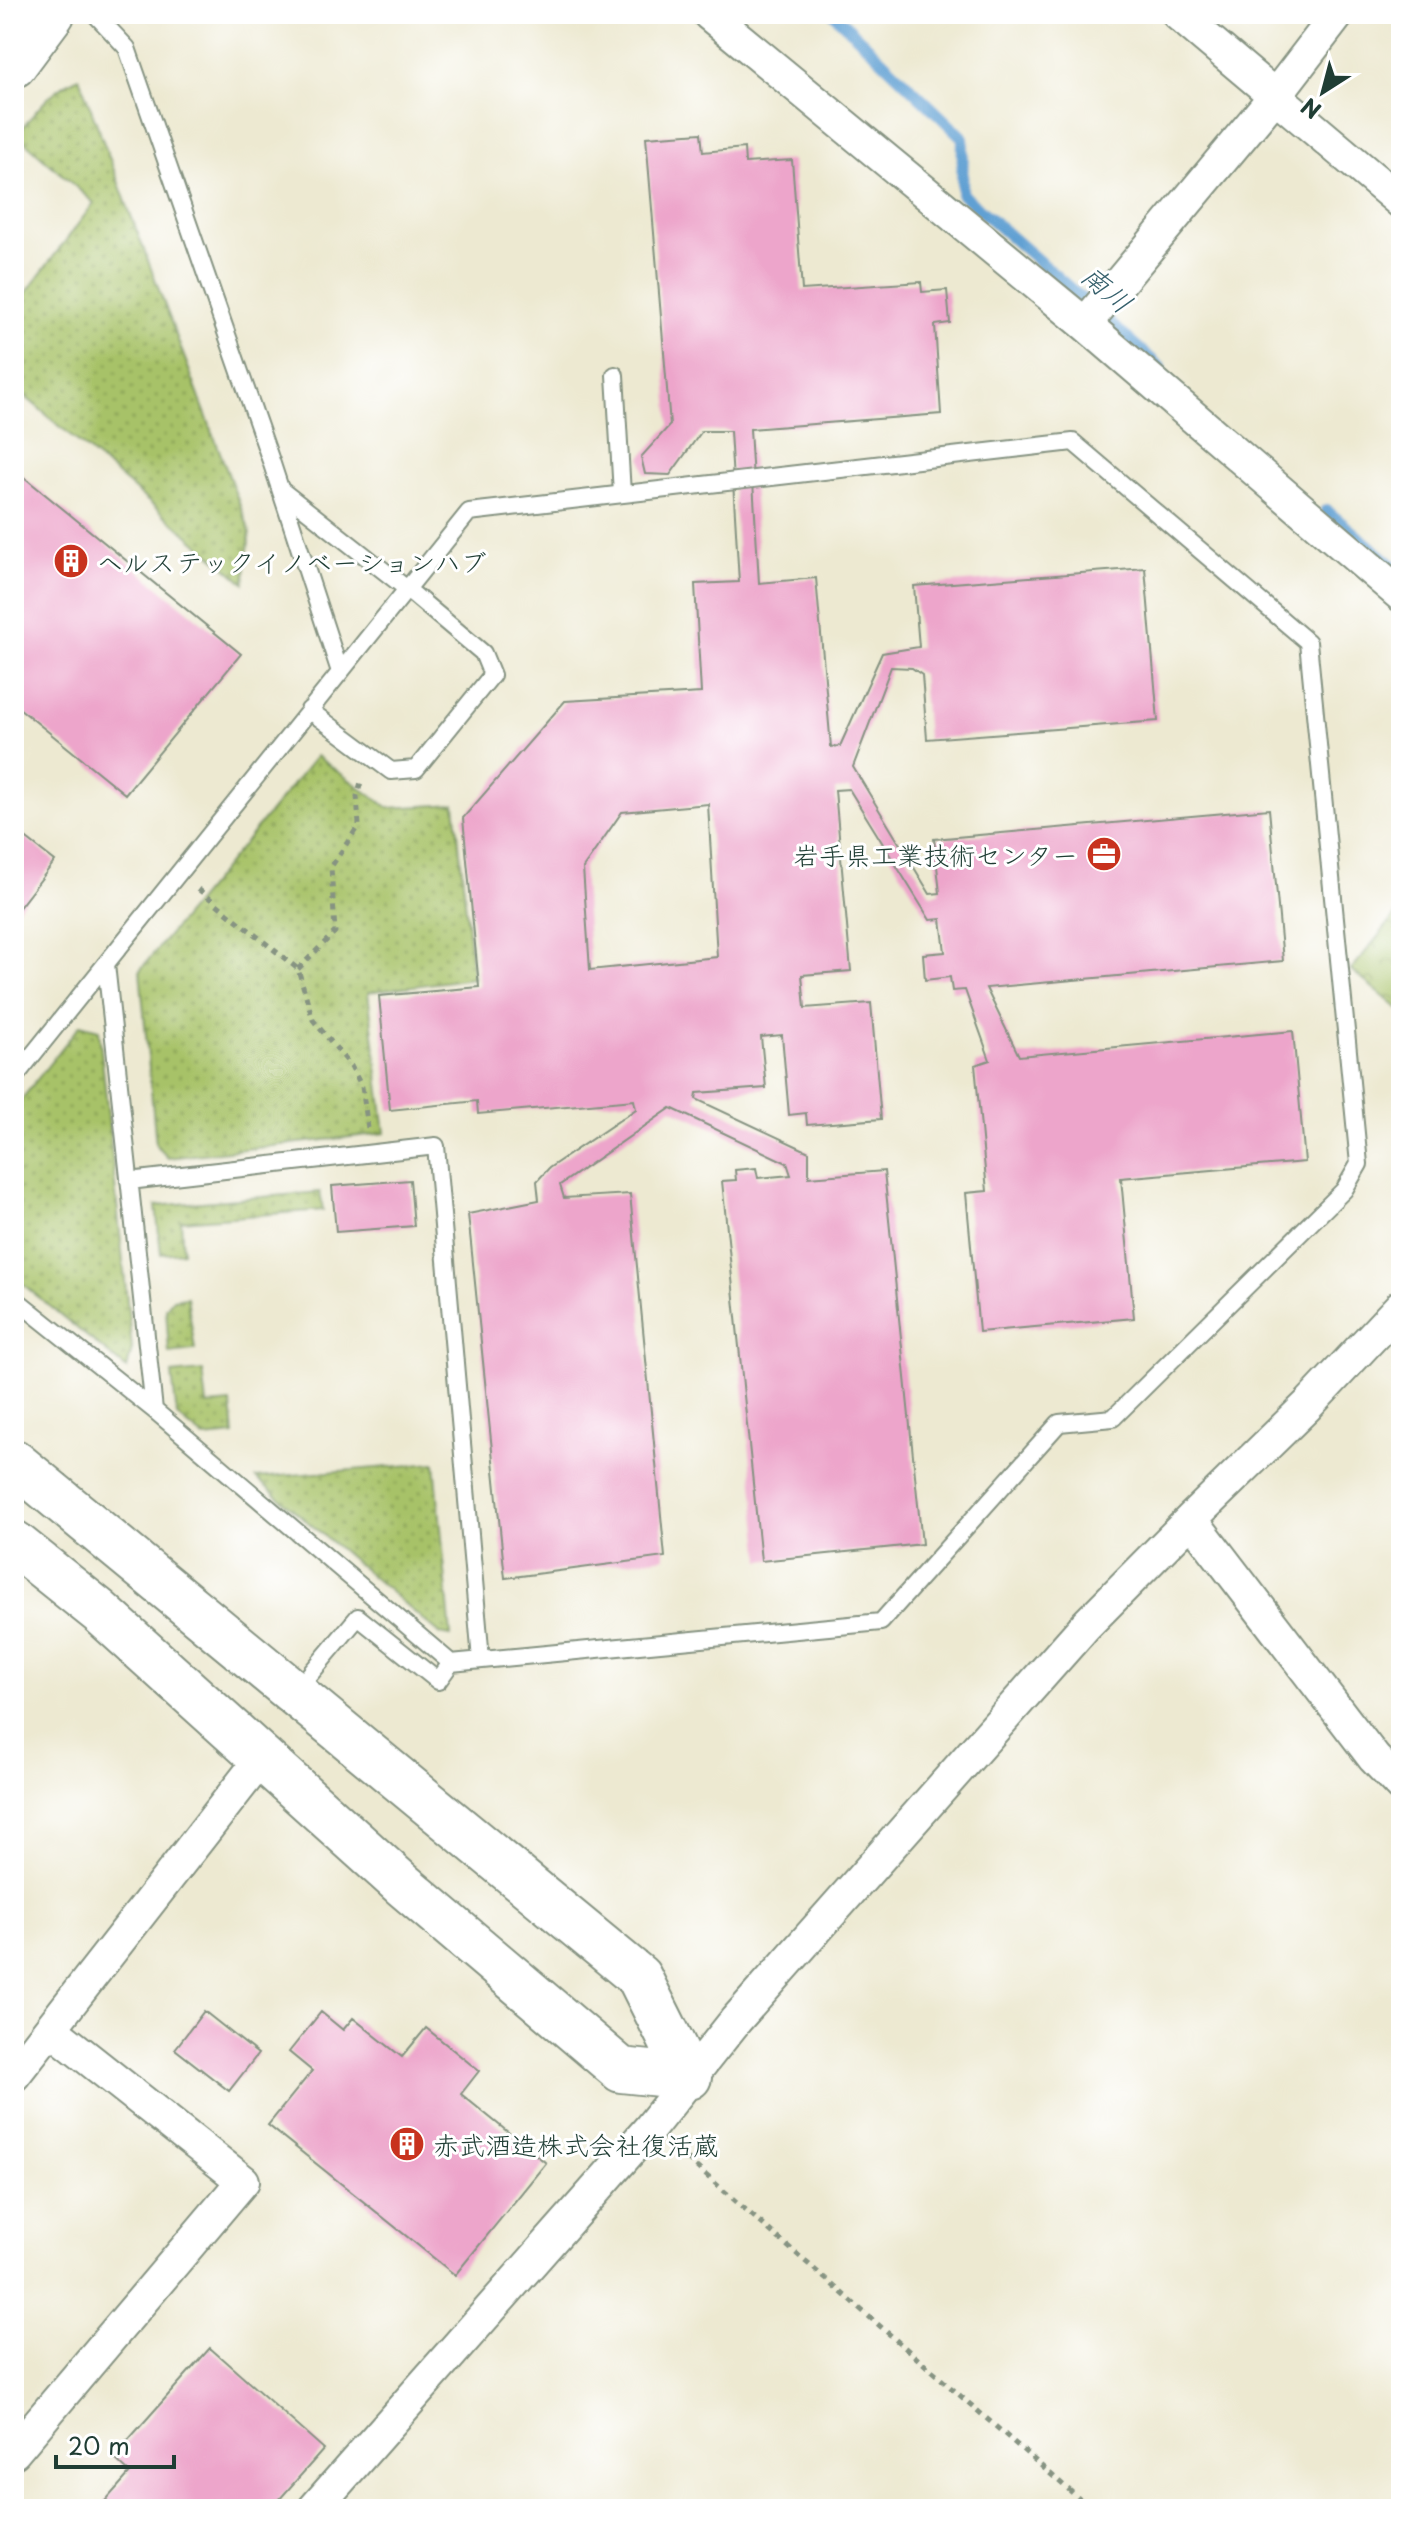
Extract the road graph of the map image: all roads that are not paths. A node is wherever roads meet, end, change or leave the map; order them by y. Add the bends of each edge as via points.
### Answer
1 (52, 14) edge
2 (95, 14) edge
3 (709, 14) edge
4 (1178, 14) edge
5 (1338, 14) edge
6 (14, 65) edge
7 (1275, 96) junction
8 (1401, 202) edge
9 (1085, 324) junction
10 (615, 375) dead end
11 (280, 489) junction
12 (622, 494) junction
13 (407, 589) junction
14 (1401, 595) edge
15 (340, 672) junction
16 (309, 710) junction
17 (106, 964) junction
18 (14, 1078) edge
19 (129, 1181) junction
20 (14, 1298) edge
21 (1401, 1306) edge
22 (154, 1410) junction
23 (14, 1462) edge
24 (1191, 1519) junction
25 (14, 1543) edge
26 (481, 1660) junction
27 (451, 1663) junction
28 (294, 1693) junction
29 (261, 1759) junction
30 (1401, 1786) edge
31 (52, 2030) junction
32 (14, 2075) edge
33 (689, 2077) junction
34 (14, 2452) edge
35 (314, 2509) edge

1 - 6 street
2 - 11 lane via 127,48
3 - 9 street
4 - 7 street
5 - 7 street
7 - 8 street
7 - 9 street
9 - 14 street
10 - 12 lane
11 - 13 lane
11 - 15 lane
12 - 13 lane via 469,512
12 - 26 lane via 1073,442 1308,642 1359,1164 1344,1190 1113,1418 1059,1423 881,1622
13 - 15 lane
13 - 16 lane via 483,653 492,675 416,769 391,771
15 - 16 lane
16 - 17 lane
17 - 18 lane
17 - 19 lane
19 - 22 lane
19 - 26 lane via 436,1146
20 - 22 lane
21 - 24 street
22 - 27 lane
23 - 28 street
24 - 30 street
24 - 33 street via 1086,1625
25 - 29 street via 99,1611
26 - 27 lane
27 - 28 lane via 438,1681 358,1617
28 - 33 street via 639,1977
29 - 31 street
29 - 33 street via 621,2070
31 - 32 street
31 - 34 street via 243,2181
33 - 35 street

